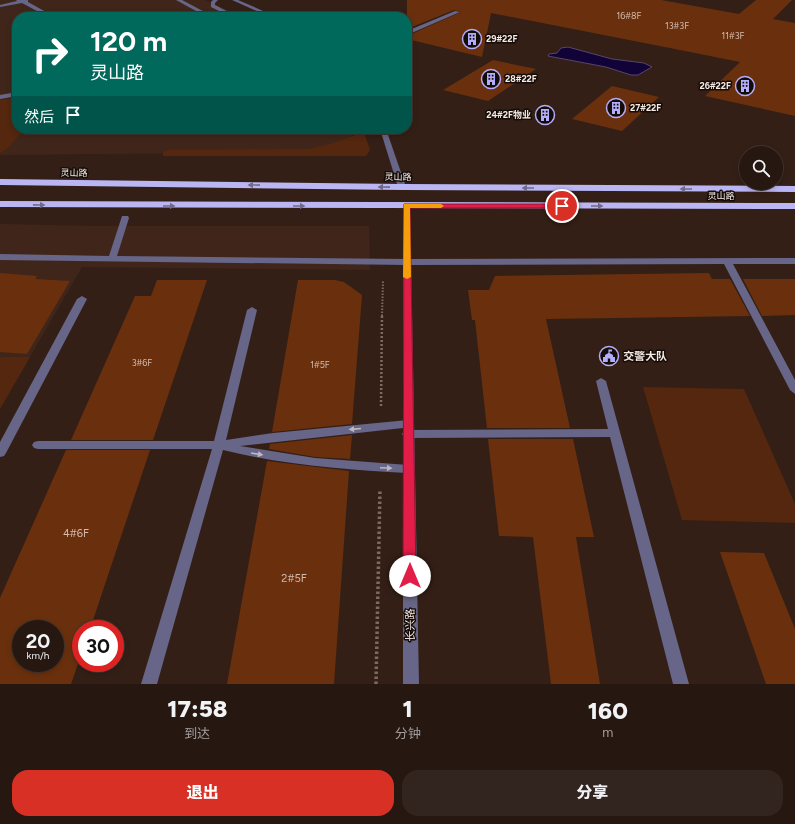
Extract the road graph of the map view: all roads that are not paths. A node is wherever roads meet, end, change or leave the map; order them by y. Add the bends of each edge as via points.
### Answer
1 (18, 0) edge
2 (32, 0) edge
3 (178, 0) edge
4 (216, 0) edge
5 (234, 0) edge
6 (24, 2) junction
7 (0, 6) edge
8 (43, 12) edge
9 (201, 12) edge
10 (225, 12) edge
11 (262, 12) edge
12 (457, 12) dead end
13 (412, 31) edge
14 (12, 95) edge
15 (0, 97) edge
16 (385, 134) edge
17 (0, 182) edge
18 (402, 187) junction
19 (795, 189) edge
20 (0, 204) edge
21 (406, 206) junction
22 (795, 206) edge
23 (126, 218) dead end
24 (0, 257) edge
25 (112, 259) junction
26 (727, 261) junction
27 (795, 261) edge
28 (407, 262) junction
29 (82, 300) dead end
30 (252, 310) dead end
31 (601, 381) dead end
32 (795, 390) edge
33 (408, 429) junction
34 (615, 433) junction
35 (38, 445) dead end
36 (219, 445) junction
37 (0, 453) edge
38 (408, 469) junction
39 (150, 684) edge
40 (411, 684) edge
41 (681, 684) edge

1 - 6 street
2 - 6 street
3 - 9 street
4 - 10 street via 213,6
5 - 11 street
6 - 7 street
6 - 8 street
12 - 13 street
14 - 15 street
16 - 18 street
18 -> 17 highway, 灵山路
19 -> 18 highway, 灵山路
20 -> 21 highway, 灵山路
21 -> 22 highway, 灵山路
21 - 28 street, 长兴路
23 - 25 street
24 - 25 street
25 - 28 street
26 - 27 street
26 - 28 street
26 - 32 street
28 - 33 street, 长兴路
29 - 37 street
30 - 36 street
31 - 34 street
33 - 34 street
33 -> 36 street via 274,437
33 - 38 street, 长兴路
34 - 41 street
35 - 36 street
36 -> 38 street via 292,460
36 - 39 street
38 - 40 street, 长兴路

